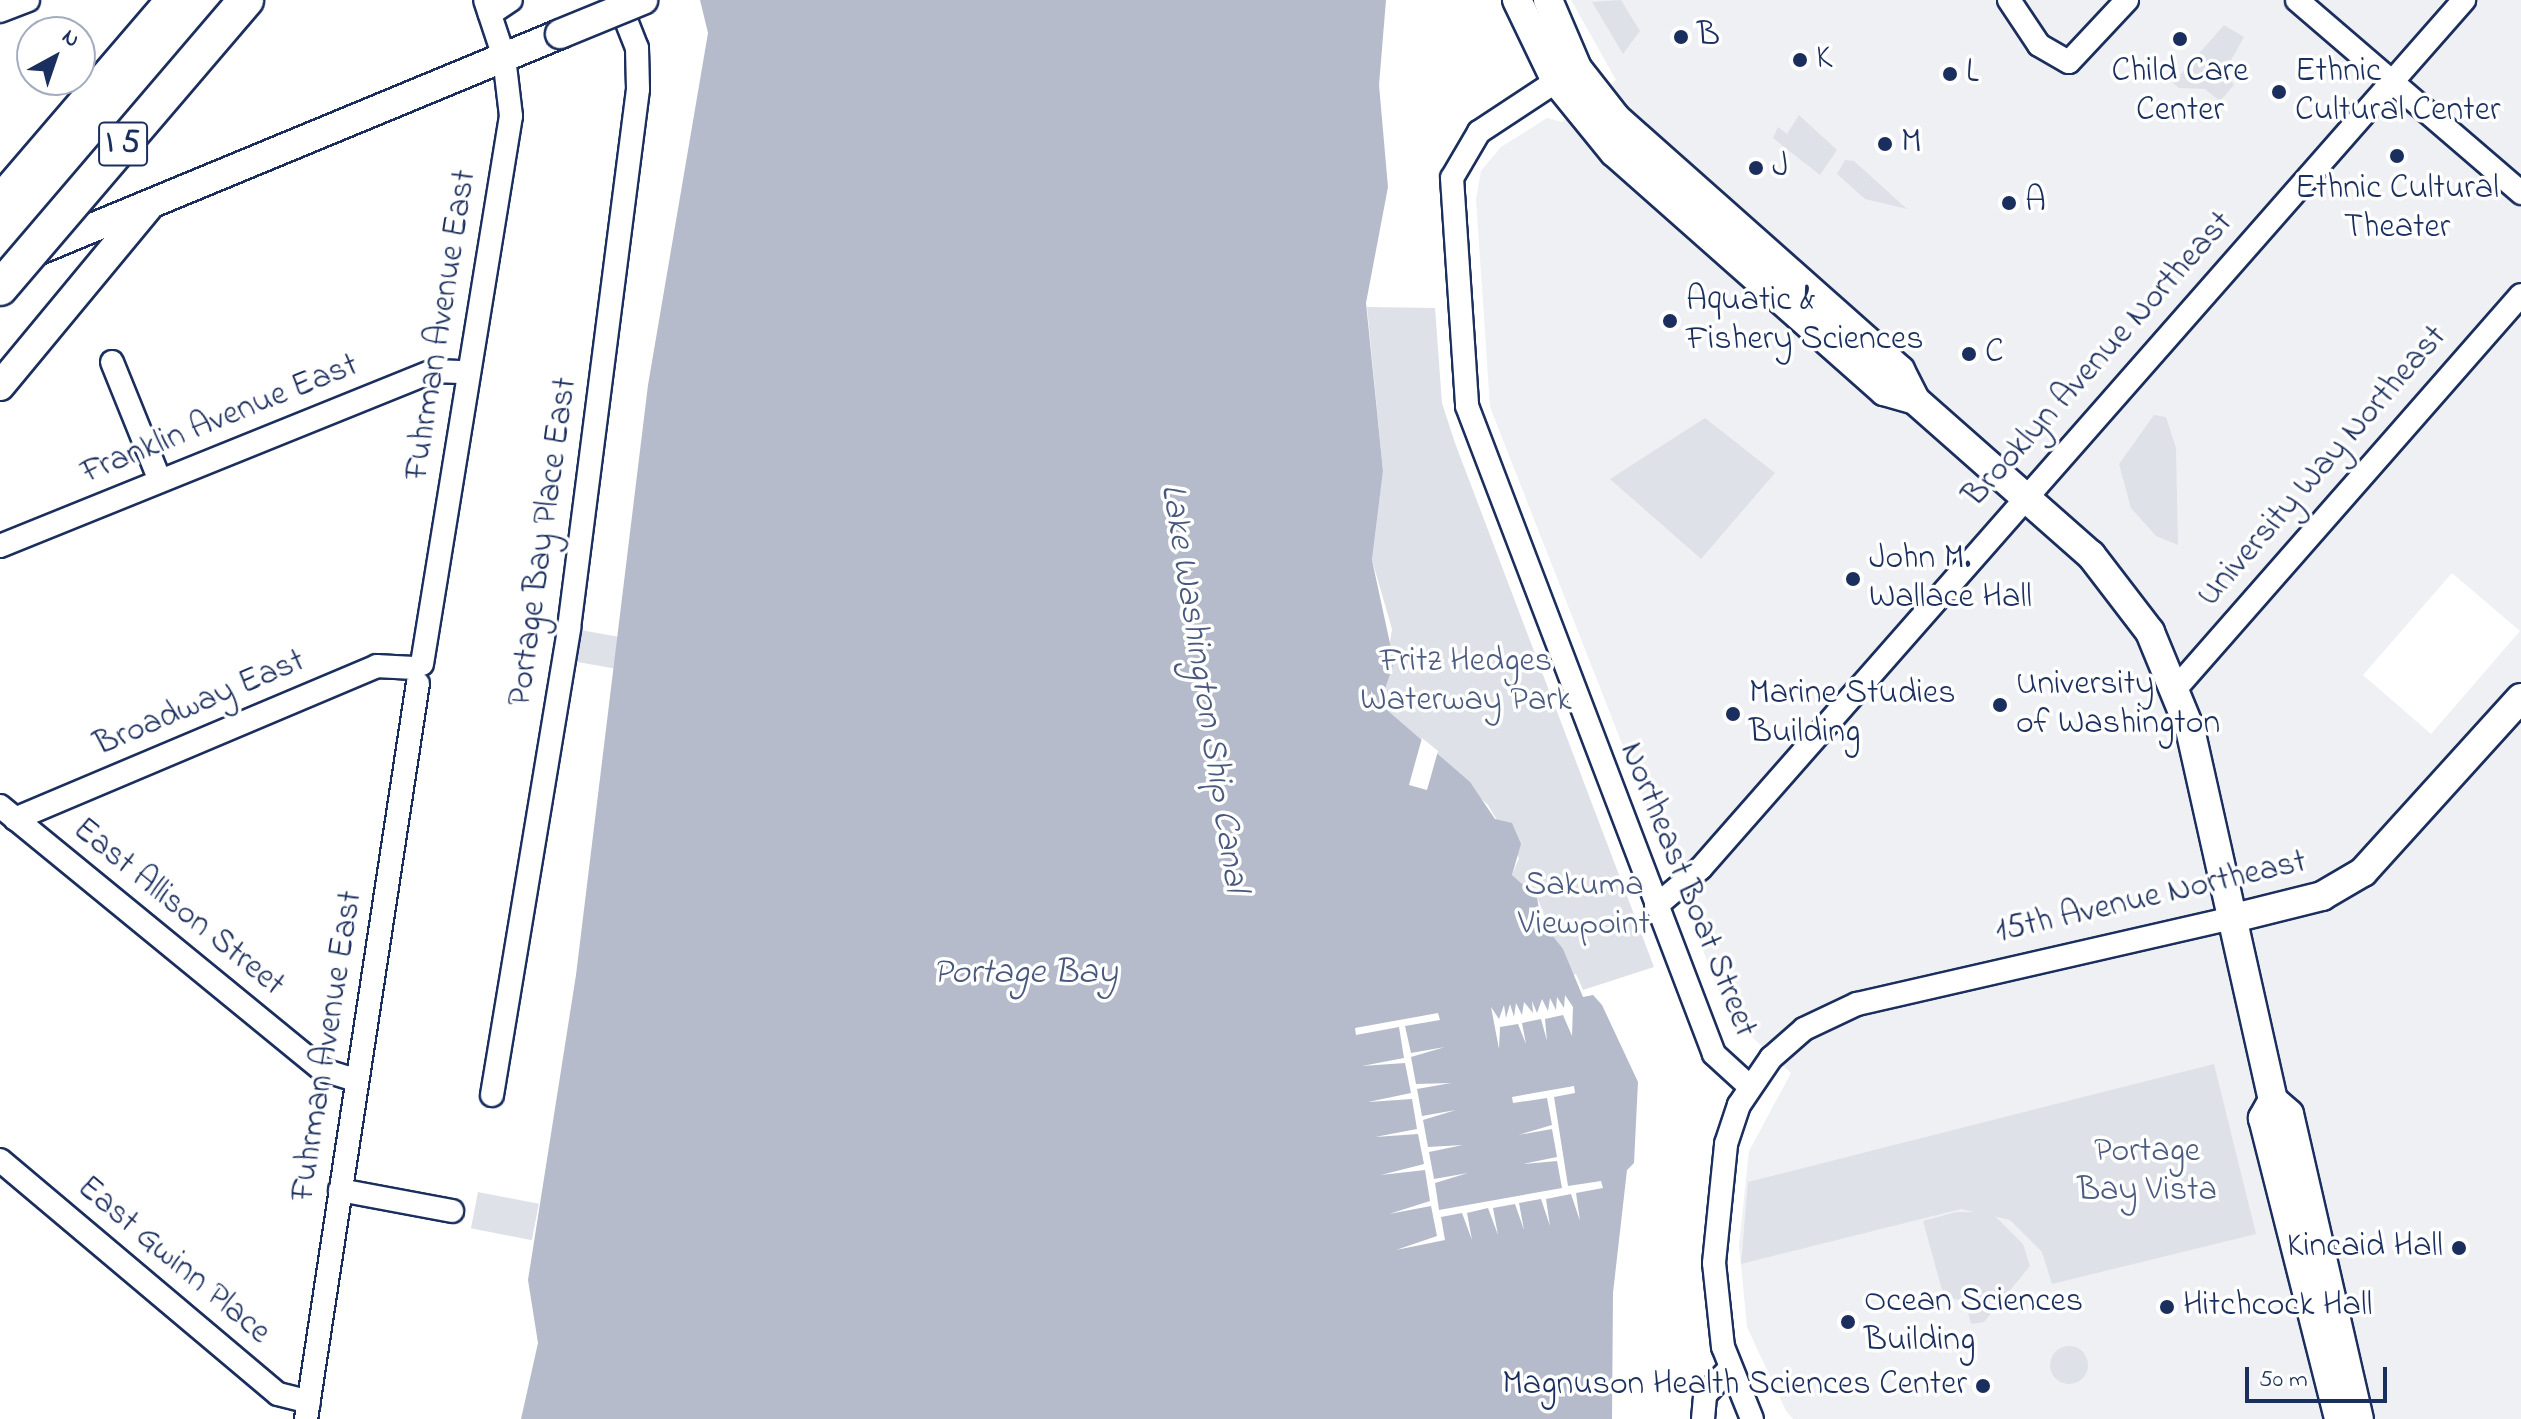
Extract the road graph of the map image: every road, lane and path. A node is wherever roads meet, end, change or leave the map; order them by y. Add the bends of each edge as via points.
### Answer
1 (28, 0) edge
2 (174, 0) edge
3 (211, 0) edge
4 (246, 0) edge
5 (511, 0) edge
6 (618, 0) edge
7 (643, 0) edge
8 (1517, 0) edge
9 (1548, 0) edge
10 (2009, 0) edge
11 (2127, 0) edge
12 (2297, 0) edge
13 (2464, 0) edge
14 (487, 7) edge
15 (0, 11) edge
16 (504, 57) junction
17 (1566, 74) junction
18 (2392, 80) junction
19 (2521, 193) edge
20 (0, 203) edge
21 (151, 204) junction
22 (0, 246) edge
23 (0, 265) edge
24 (0, 288) edge
25 (2521, 295) edge
26 (112, 362) dead end
27 (467, 372) junction
28 (0, 386) edge
29 (160, 481) junction
30 (2024, 495) junction
31 (0, 546) edge
32 (418, 672) junction
33 (2178, 686) junction
34 (2521, 698) edge
35 (8, 813) edge
36 (1656, 906) junction
37 (2234, 918) junction
38 (356, 1080) junction
39 (1749, 1086) junction
40 (492, 1095) dead end
41 (2273, 1100) junction
42 (0, 1160) edge
43 (340, 1190) junction
44 (452, 1211) dead end
45 (1730, 1368) junction
46 (308, 1410) edge
47 (1756, 1416) edge
48 (1703, 1419) edge
49 (2339, 1419) edge
50 (2359, 1419) edge

1 - 15 street
2 - 20 highway, I 5
3 - 22 highway
4 - 24 highway, I 5, bridge
5 - 14 street
6 - 40 street, Portage Bay Place East via 637,48 638,89 569,628
7 - 16 main road, bridge
8 - 17 main road
9 - 17 main road
10 - 11 street via 2039,45 2069,62
12 - 18 street
13 - 18 street, Brooklyn Avenue Northeast
14 - 16 street, Fuhrman Avenue East
16 - 21 main road
16 - 27 street, Fuhrman Avenue East via 509,136
17 - 30 main road via 1900,370 1915,400
17 - 36 street, Northeast Boat Street via 1479,132 1452,178 1467,406
18 - 19 street
18 - 30 street, Brooklyn Avenue Northeast
21 - 23 main road
21 - 28 main road
25 - 33 street, University Way Northeast
26 - 29 street
27 - 29 street, Franklin Avenue East via 433,371
27 - 32 street, Fuhrman Avenue East
29 - 31 street, Franklin Avenue East
30 - 33 main road via 2120,589
30 - 36 street, Brooklyn Avenue Northeast via 1701,868
32 - 35 street, Broadway East via 377,666
32 - 38 street, Fuhrman Avenue East
33 - 37 main road
34 - 37 main road, 15th Avenue Northeast via 2363,872 2322,896
35 - 38 street, East Allison Street via 323,1070
36 - 39 street, Northeast Boat Street via 1714,1054
37 - 39 street, 15th Avenue Northeast via 1848,1007 1788,1042
37 - 41 main road
38 - 43 street, Fuhrman Avenue East
39 - 45 street, Northeast Boat Street via 1726,1144 1714,1263
41 - 49 main road via 2263,1118
41 - 50 main road via 2289,1114
42 - 46 street, East Gwinn Place via 278,1394
43 - 44 street
43 - 46 street, Fuhrman Avenue East
45 - 47 street, Northeast Boat Street
45 - 48 street via 1705,1395

